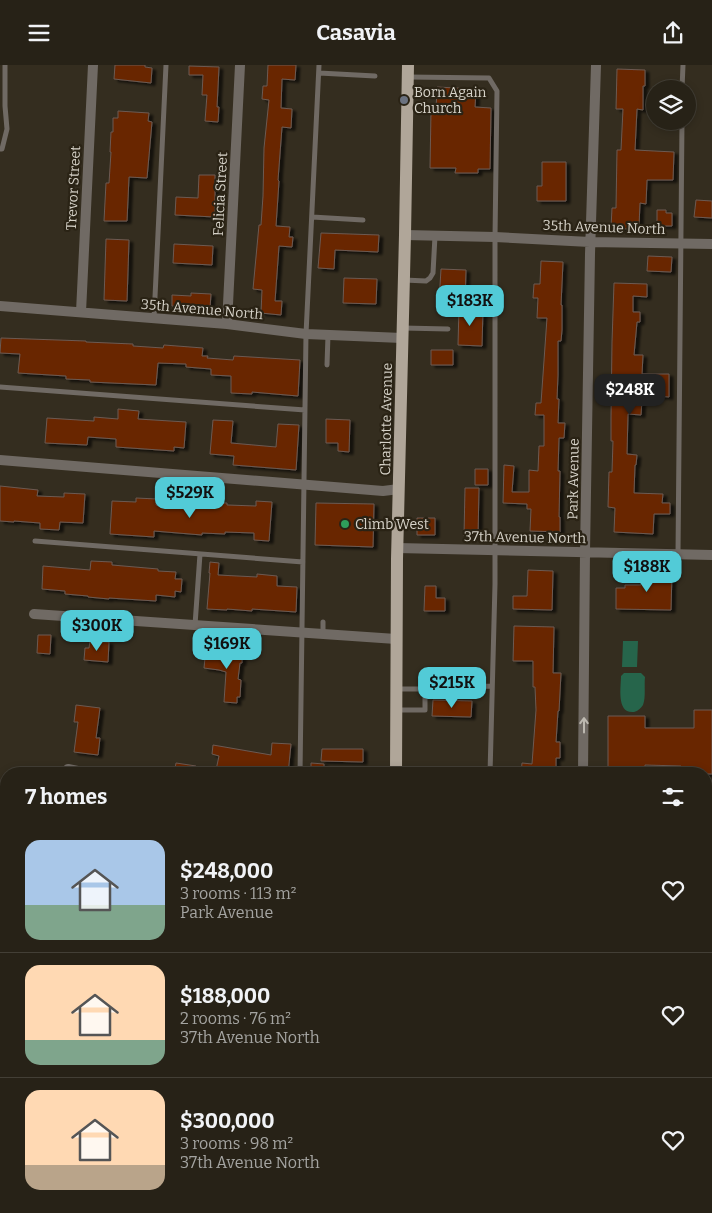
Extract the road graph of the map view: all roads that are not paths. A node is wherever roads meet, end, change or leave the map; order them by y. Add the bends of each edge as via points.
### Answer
1 (5, 65) edge
2 (93, 65) edge
3 (166, 65) edge
4 (240, 65) edge
5 (319, 65) edge
6 (596, 65) edge
7 (683, 65) edge
8 (408, 71) edge
9 (319, 73) junction
10 (376, 76) dead end
11 (682, 80) edge
12 (682, 130) edge
13 (0, 149) edge
14 (312, 217) junction
15 (363, 220) dead end
16 (405, 235) junction
17 (435, 236) junction
18 (495, 237) junction
19 (590, 242) junction
20 (681, 243) junction
21 (712, 244) edge
22 (404, 280) junction
23 (0, 306) edge
24 (81, 312) junction
25 (154, 318) junction
26 (227, 324) junction
27 (448, 329) dead end
28 (403, 333) junction
29 (306, 334) junction
30 (328, 335) junction
31 (327, 365) dead end
32 (0, 387) edge
33 (306, 410) junction
34 (0, 460) edge
35 (304, 485) junction
36 (399, 489) junction
37 (35, 541) dead end
38 (398, 548) junction
39 (494, 550) junction
40 (585, 552) junction
41 (200, 554) junction
42 (678, 555) junction
43 (712, 555) edge
44 (303, 562) junction
45 (34, 614) dead end
46 (323, 622) dead end
47 (195, 625) junction
48 (302, 632) junction
49 (323, 634) junction
50 (396, 639) junction
51 (492, 686) junction
52 (396, 689) junction
53 (424, 689) junction
54 (396, 710) junction
55 (300, 767) edge
56 (396, 767) edge
57 (490, 767) edge
58 (584, 767) edge

1 - 13 lane via 7,129
2 - 24 street, Trevor Street
3 - 25 lane
4 - 26 street, Felicia Street
5 - 9 lane
6 - 19 street, Park Avenue
7 - 11 lane
8 - 16 main road, Charlotte Avenue
8 - 18 lane via 489,78 497,91
9 - 10 lane
9 - 14 lane
12 - 20 lane
14 - 15 lane
14 - 29 lane
16 - 17 street, 35th Avenue North
16 - 22 main road, Charlotte Avenue
17 - 18 street, 35th Avenue North
17 - 22 lane via 430,278 426,281
18 - 19 street, 35th Avenue North
18 - 39 lane
19 - 20 street, 35th Avenue North
19 - 40 street, Park Avenue
20 - 21 street, 35th Avenue North
20 - 42 lane
22 - 28 main road, Charlotte Avenue
23 - 24 street, 35th Avenue North
24 - 25 street, 35th Avenue North
25 - 26 street, 35th Avenue North
26 - 29 street, 35th Avenue North
27 - 28 lane
28 - 30 street, 35th Avenue North
28 - 36 main road, Charlotte Avenue
29 - 30 street, 35th Avenue North
29 - 33 lane
30 - 31 lane
32 - 33 lane
33 - 35 lane
34 - 35 street
35 - 36 street via 383,491
35 - 44 lane
36 - 38 main road, Charlotte Avenue
37 - 41 lane
38 - 39 street, 37th Avenue North
38 - 50 main road, Charlotte Avenue
39 - 40 street, 37th Avenue North
39 - 51 lane
40 - 42 street, 37th Avenue North
58 -> 40 street, Park Avenue
41 - 44 lane
41 - 47 lane
42 - 43 street, 37th Avenue North
44 - 48 lane
45 - 47 street
46 - 49 lane
47 - 48 street
48 - 49 street
48 - 55 lane
49 - 50 street
50 - 52 main road, Charlotte Avenue
51 - 53 lane
51 - 57 lane
52 - 53 lane
52 - 54 main road, Charlotte Avenue
53 - 54 lane via 425,710
54 - 56 main road, Charlotte Avenue

